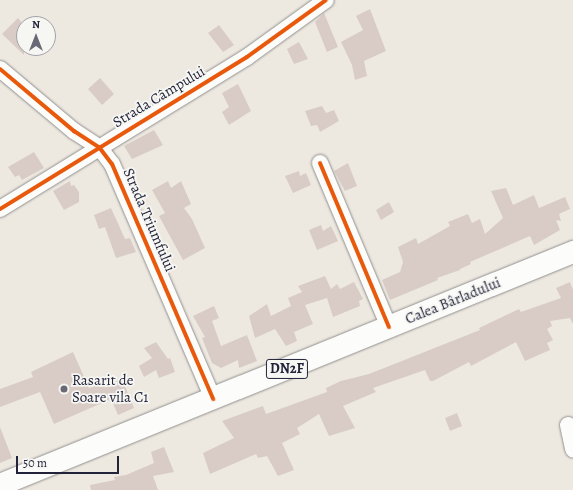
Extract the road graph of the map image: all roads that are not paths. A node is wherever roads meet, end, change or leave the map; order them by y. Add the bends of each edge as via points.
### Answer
1 (326, 0) edge
2 (0, 69) edge
3 (99, 147) junction
4 (320, 164) dead end
5 (0, 209) edge
6 (573, 252) edge
7 (389, 327) junction
8 (212, 399) junction
9 (568, 425) dead end
10 (573, 449) edge
11 (0, 485) edge

1 - 3 street, Strada Câmpului via 247,57
2 - 3 street, Strada Triumfului via 74,131
3 - 5 street, Strada Câmpului
3 - 8 street, Strada Triumfului via 120,181
4 - 7 street
6 - 7 main road, Calea Bârladului / DN2F
7 - 8 main road, Calea Bârladului / DN2F
8 - 11 main road, Calea Bârladului / DN2F
9 - 10 street

